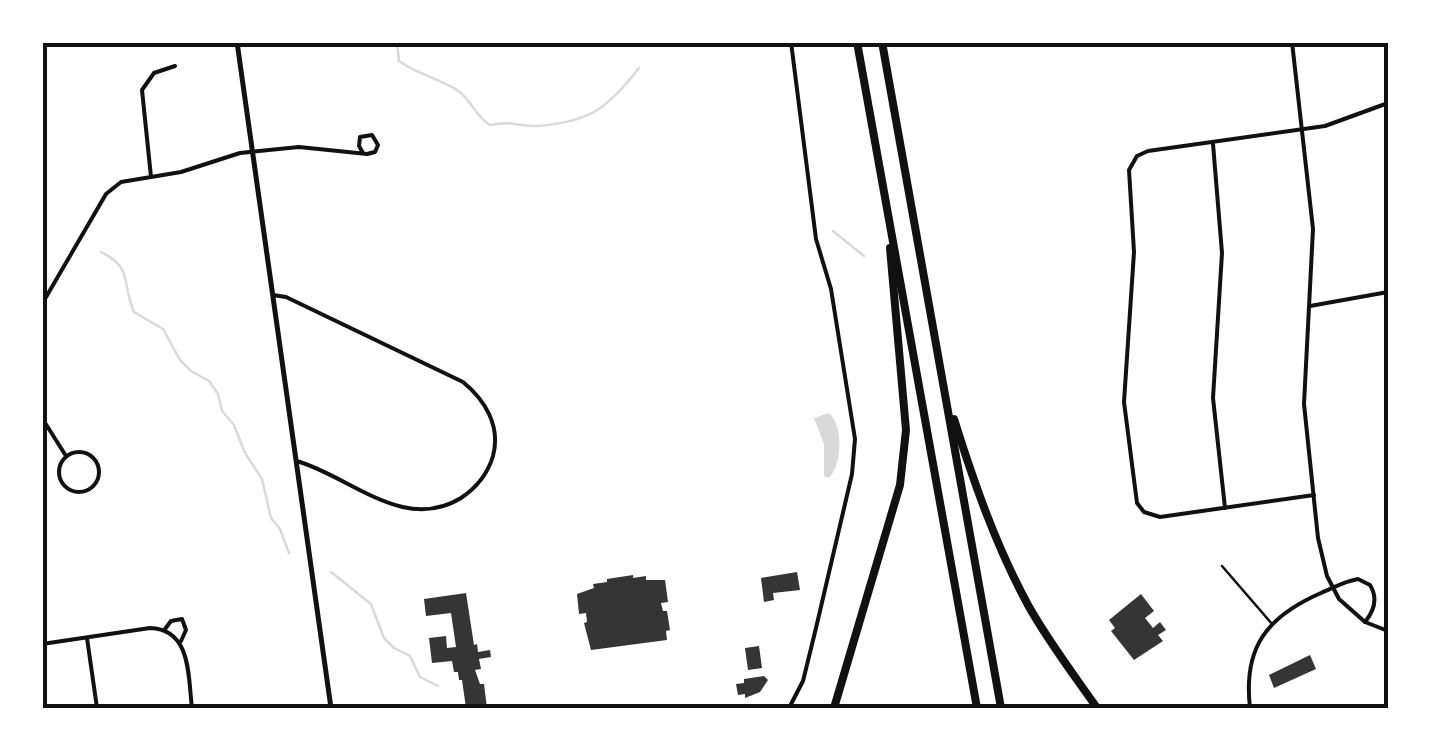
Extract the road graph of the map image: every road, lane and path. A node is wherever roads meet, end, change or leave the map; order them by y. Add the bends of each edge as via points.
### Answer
1 (237, 42) edge
2 (791, 42) edge
3 (858, 42) edge
4 (882, 42) edge
5 (1292, 42) edge
6 (175, 66) dead end
7 (1388, 103) edge
8 (1388, 114) edge
9 (1301, 130) junction
10 (1213, 142) junction
11 (252, 152) junction
12 (363, 153) dead end
13 (152, 176) junction
14 (884, 194) junction
15 (1388, 292) edge
16 (273, 296) junction
17 (42, 304) edge
18 (1310, 306) junction
19 (945, 390) junction
20 (42, 418) edge
21 (67, 456) junction
22 (297, 461) junction
23 (1314, 495) junction
24 (1225, 508) junction
25 (1222, 566) dead end
26 (1333, 588) junction
27 (1365, 622) junction
28 (1272, 624) junction
29 (165, 630) junction
30 (1388, 631) edge
31 (87, 638) junction
32 (180, 642) junction
33 (42, 644) edge
34 (97, 708) edge
35 (192, 708) edge
36 (331, 708) edge
37 (789, 708) edge
38 (834, 708) edge
39 (977, 708) edge
40 (1002, 708) edge
41 (1097, 708) edge
42 (1250, 708) edge

1 - 11 street
2 - 37 street via 816,239 832,294 855,438 816,628
3 - 14 highway
4 - 19 highway
5 - 9 street
6 - 13 street via 154,73 142,90
7 - 8 street
7 - 9 street
9 - 10 street
9 - 18 street via 1312,229
10 - 24 street via 1222,254 1213,398
10 - 24 street via 1133,160 1124,402 1135,498 1144,512 1155,517
11 - 12 street via 299,147
11 - 13 street
11 - 16 street
13 - 17 street via 110,190
14 - 38 highway via 906,430 900,485
14 - 39 highway
15 - 18 street
16 - 22 street
16 - 22 street via 463,382 483,402 495,436 492,459 474,487 446,506 424,511 384,501
18 - 23 street via 1304,404
19 - 40 highway
19 - 41 highway via 1001,550 1030,609
20 - 21 street
21 - 21 street via 59,479 68,490 87,491 98,478 95,460 80,452
22 - 36 street
23 - 24 street
23 - 26 street
25 - 28 lane
26 - 27 street
26 - 27 street via 1351,580 1370,585 1374,607
26 - 28 street via 1294,605
27 - 30 street
28 - 42 street via 1250,662
29 - 31 street
29 - 32 street
29 - 32 street via 182,620
31 - 33 street
31 - 34 street
32 - 35 street

